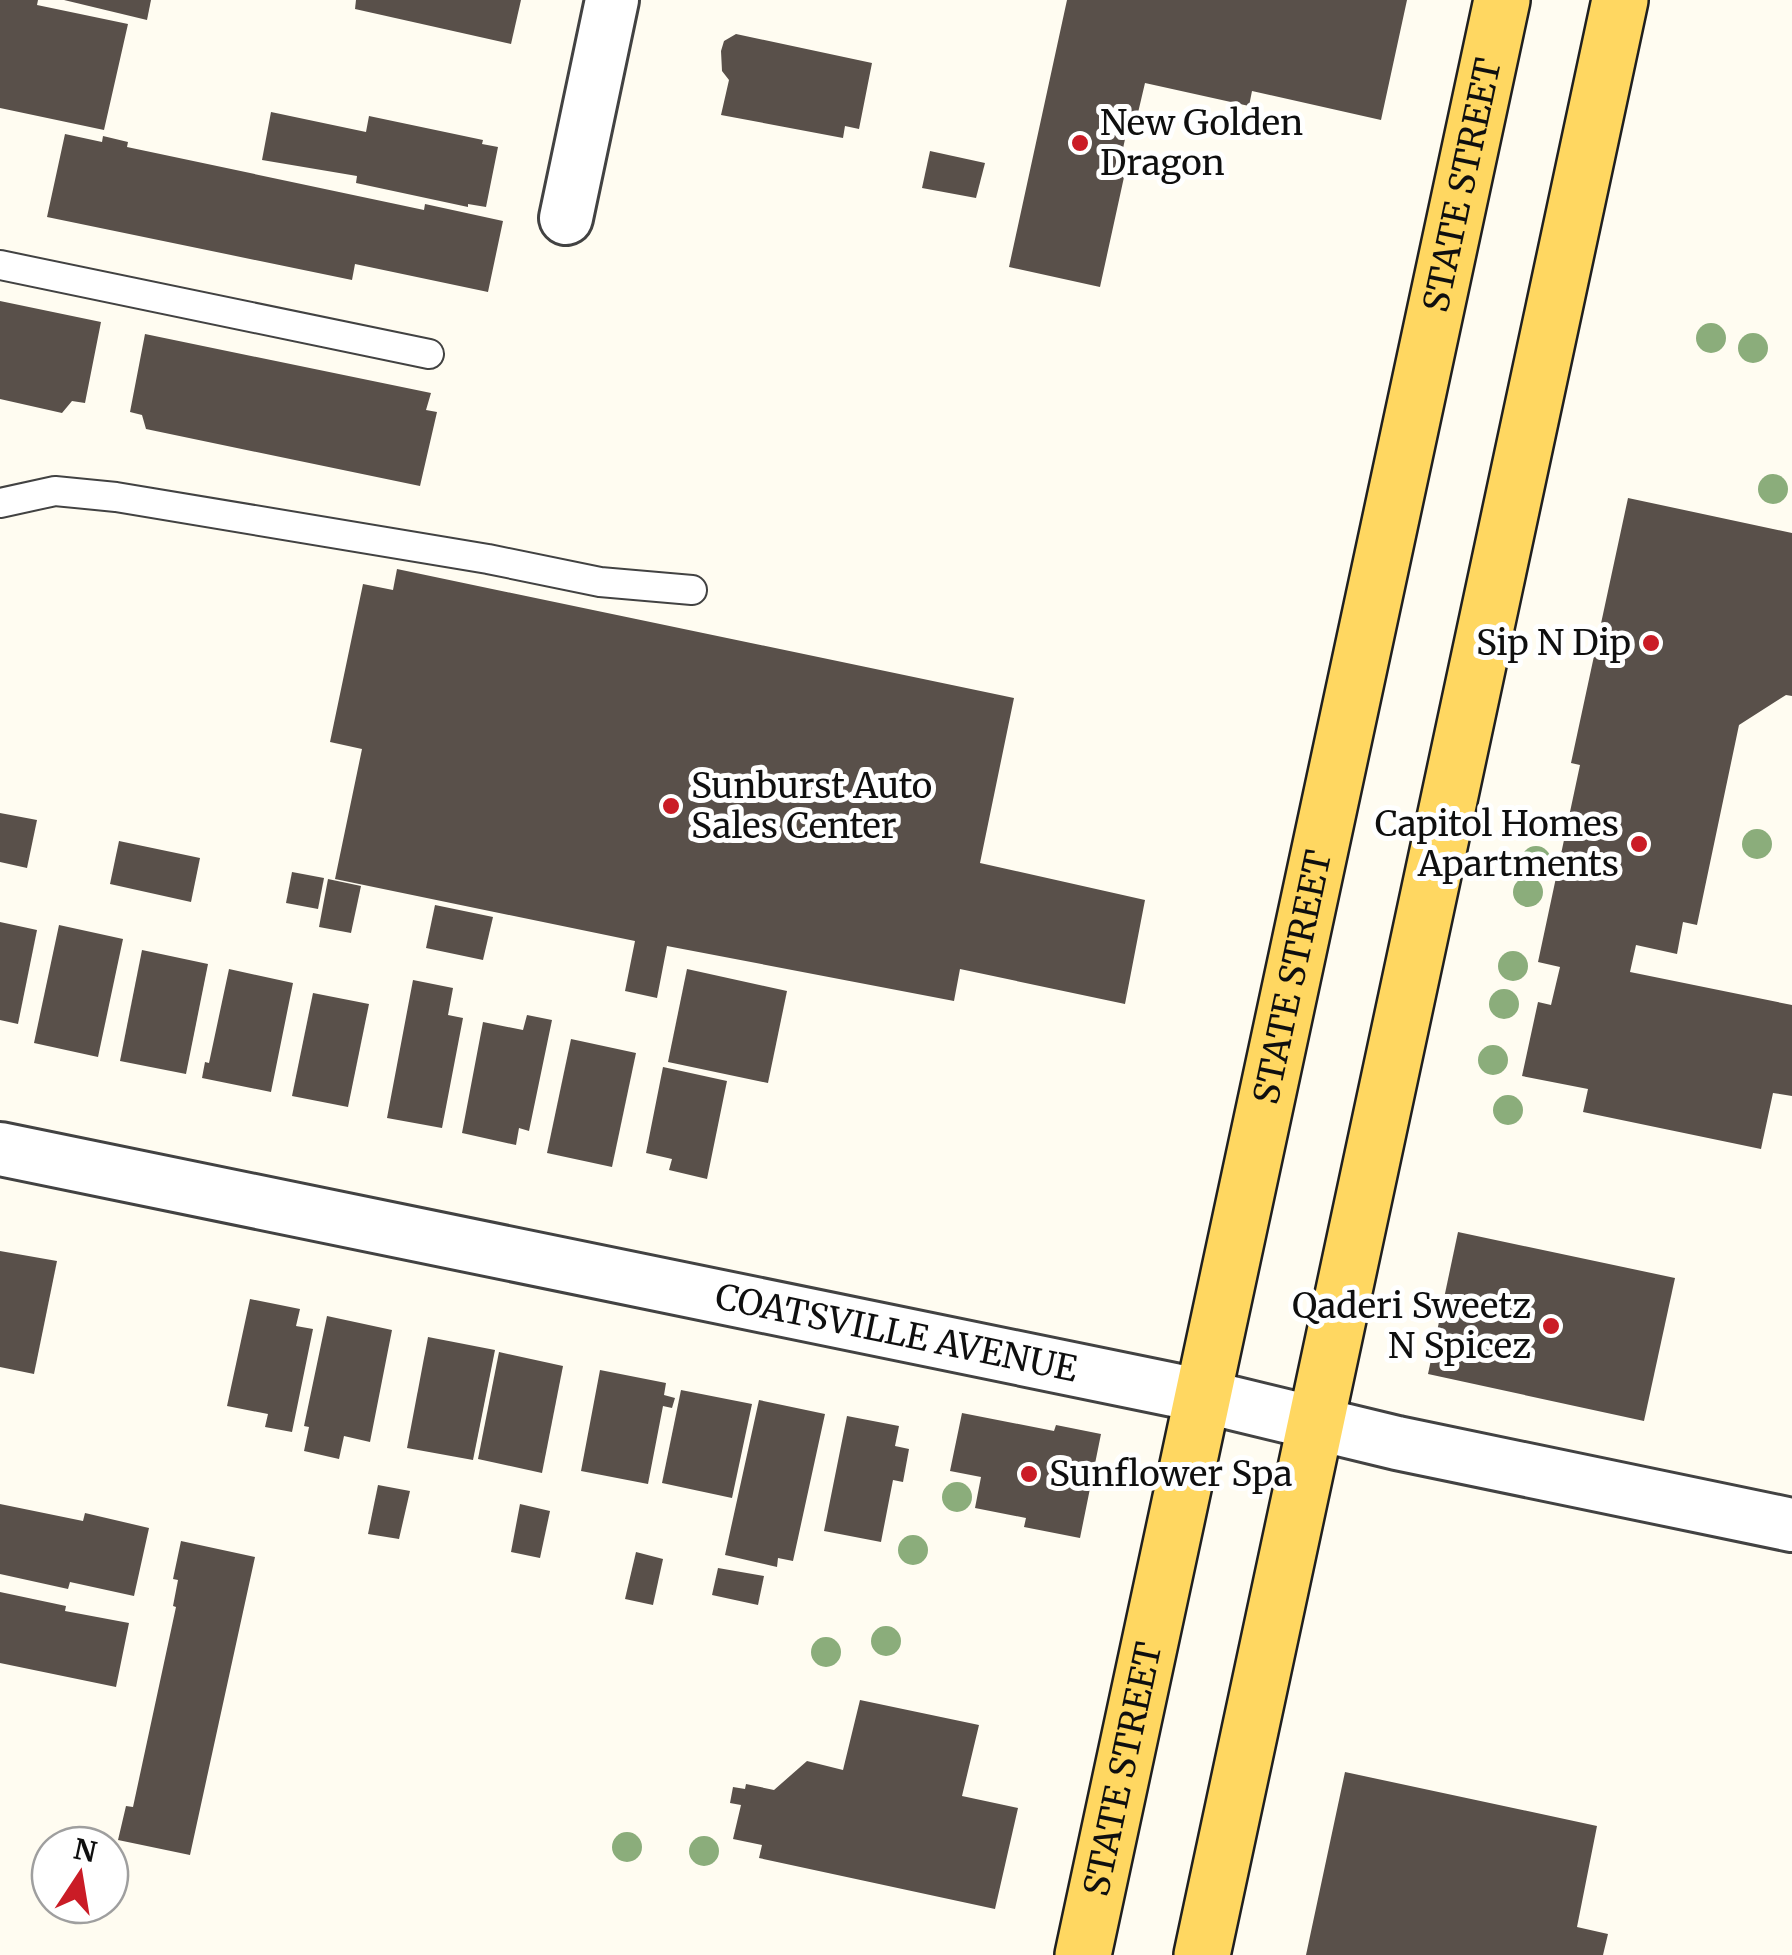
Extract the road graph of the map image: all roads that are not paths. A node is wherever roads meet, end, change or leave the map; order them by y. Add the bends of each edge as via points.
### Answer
1 (612, 0) edge
2 (1502, 0) edge
3 (1620, 0) edge
4 (566, 218) dead end
5 (0, 265) edge
6 (429, 354) dead end
7 (0, 503) edge
8 (692, 590) dead end
9 (0, 1149) edge
10 (1203, 1396) junction
11 (1316, 1423) junction
12 (1792, 1525) edge
13 (1083, 1955) edge
14 (1202, 1955) edge

1 - 4 street
2 - 10 main road, STATE STREET
3 - 11 main road
5 - 6 lane
7 - 8 lane via 56,491 116,497 600,582
9 - 10 street, COATSVILLE AVENUE
10 - 11 street, COATSVILLE AVENUE
10 - 13 main road, STATE STREET
11 - 12 street, COATSVILLE AVENUE
11 - 14 main road

